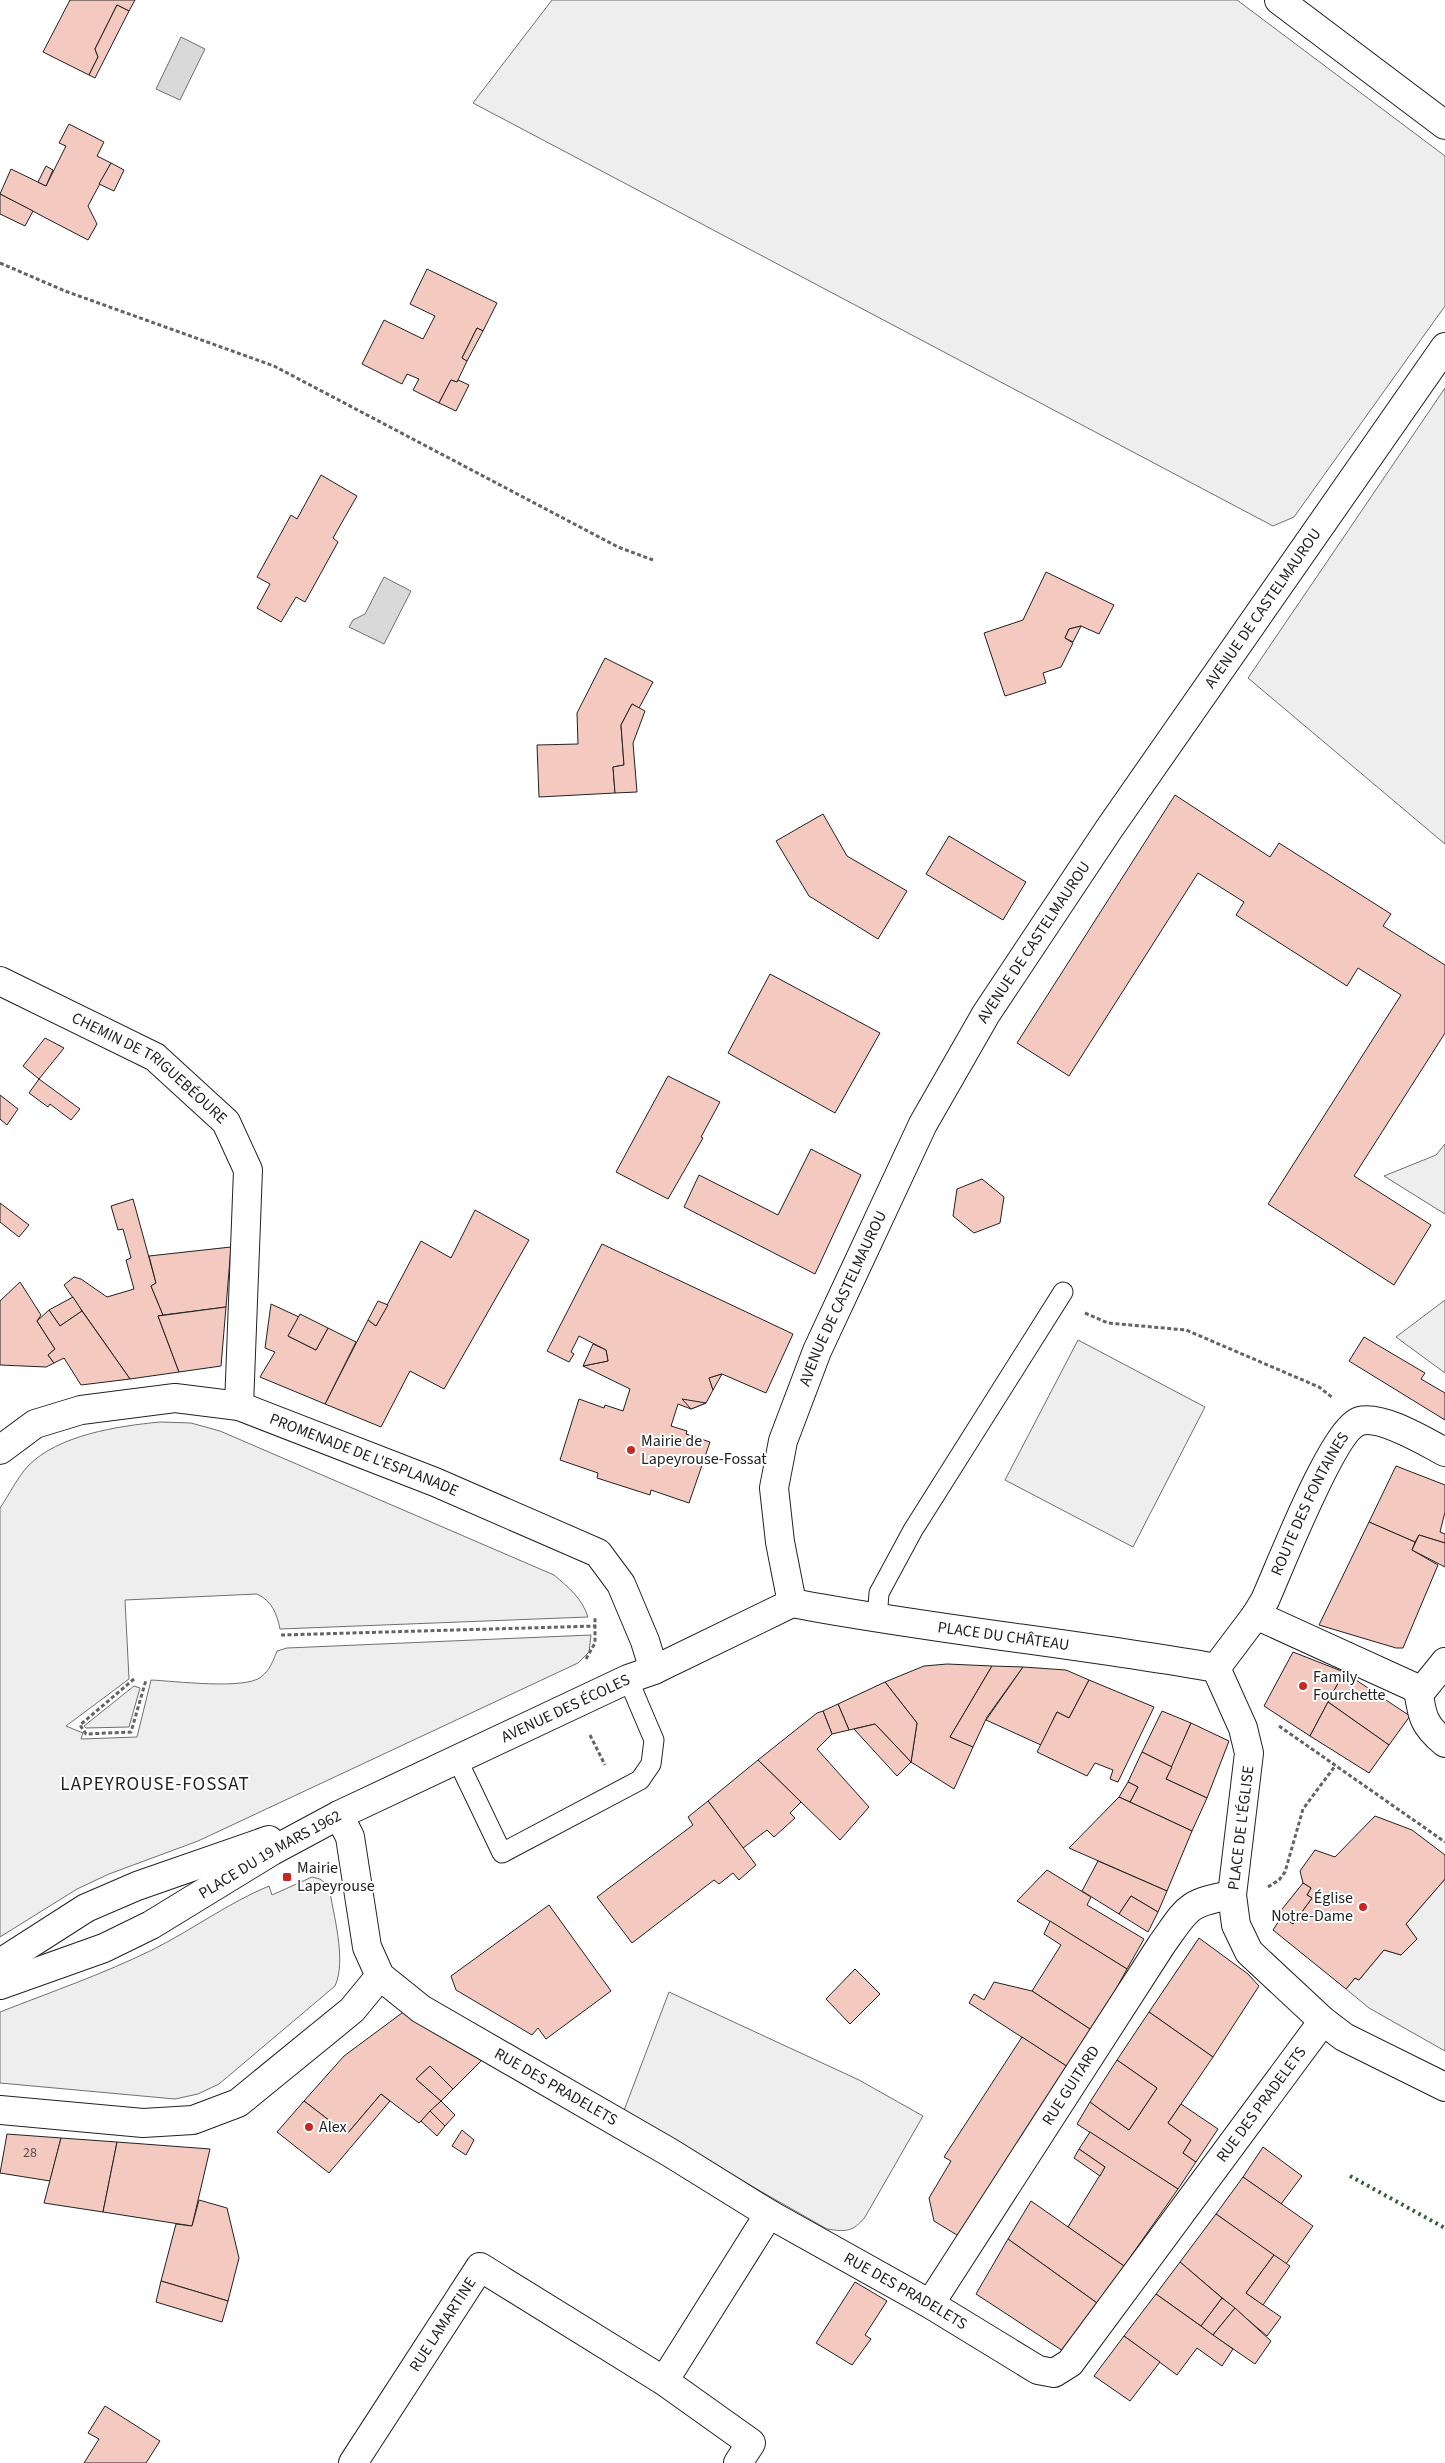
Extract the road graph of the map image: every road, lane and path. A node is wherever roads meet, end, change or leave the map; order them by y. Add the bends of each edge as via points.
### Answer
1 (1279, 0) edge
2 (1445, 125) edge
3 (0, 263) edge
4 (1445, 347) edge
5 (653, 560) dead end
6 (0, 981) edge
7 (1060, 1296) joint
8 (240, 1406) junction
9 (1360, 1421) junction
10 (0, 1450) edge
11 (1445, 1452) edge
12 (792, 1603) junction
13 (1256, 1615) junction
14 (877, 1619) junction
15 (596, 1626) dead end
16 (280, 1635) dead end
17 (1445, 1662) edge
18 (1216, 1668) junction
19 (654, 1670) junction
20 (628, 1679) junction
21 (134, 1680) dead end
22 (146, 1680) dead end
23 (1418, 1689) junction
24 (1276, 1724) dead end
25 (1445, 1743) edge
26 (457, 1759) junction
27 (1335, 1766) junction
28 (339, 1816) junction
29 (1445, 1842) edge
30 (1279, 1880) dead end
31 (1232, 1895) junction
32 (0, 1963) edge
33 (380, 1976) junction
34 (0, 1985) edge
35 (1323, 2021) junction
36 (1445, 2086) edge
37 (0, 2110) edge
38 (769, 2214) junction
39 (930, 2304) junction
40 (664, 2381) junction
41 (354, 2463) edge
42 (738, 2463) edge

1 - 2 street
3 - 5 path via 65,291 274,366 618,547
4 - 12 street, AVENUE DE CASTELMAUROU via 1103,837 986,1014 924,1124 817,1351 783,1441 774,1488
6 - 8 street, CHEMIN DE TRIGUEBÉOURE via 155,1057 226,1122 248,1170
7 - 9 path via 1108,1323 1186,1330 1320,1387
7 - 14 lane via 913,1530 880,1593
8 - 10 street, PROMENADE DE L'ESPLANADE via 175,1398 81,1410 35,1424
8 - 19 street, PROMENADE DE L'ESPLANADE via 435,1482 598,1553 622,1584
9 - 11 street, ROUTE DES FONTAINES via 1380,1422
9 - 13 street, ROUTE DES FONTAINES via 1344,1433 1329,1458
12 - 14 street, PLACE DU CHÂTEAU
12 - 19 street, AVENUE DES ÉCOLES
13 - 18 street, ROUTE DES FONTAINES
13 - 23 street
14 - 18 street, PLACE DU CHÂTEAU
15 - 16 path
17 - 23 street via 1424,1688
18 - 31 street, PLACE DE L'ÉGLISE via 1243,1728 1250,1753
19 - 20 street, AVENUE DES ÉCOLES
20 - 26 street, AVENUE DES ÉCOLES
20 - 26 lane via 654,1740 651,1764 640,1780 502,1853
21 - 22 path via 80,1725 86,1734 131,1732
23 - 25 street via 1422,1717
24 - 27 path
26 - 28 street, AVENUE DES ÉCOLES
27 - 29 path
27 - 30 path via 1303,1809 1285,1872
28 - 32 street, PLACE DU 19 MARS 1962 via 136,1886 86,1908
28 - 33 street via 350,1837 367,1947
28 - 34 street, PLACE DU 19 MARS 1962 via 151,1925 104,1948
31 - 35 street, PLACE DE L'ÉGLISE via 1236,1925 1249,1952
31 - 39 street, RUE GUITARD via 1206,1900 1188,1908
33 - 37 street via 352,2010 238,2103 193,2120 143,2123
33 - 38 street, RUE DES PRADELETS via 421,2009
35 - 36 street, PLACE DE L'ÉGLISE via 1344,2037
35 - 39 street, RUE DES PRADELETS via 1070,2363 1054,2372 1038,2370
38 - 39 street, RUE DES PRADELETS
38 - 40 street
40 - 41 street, RUE LAMARTINE via 480,2267
40 - 42 street, RUE LAMARTINE via 751,2443

